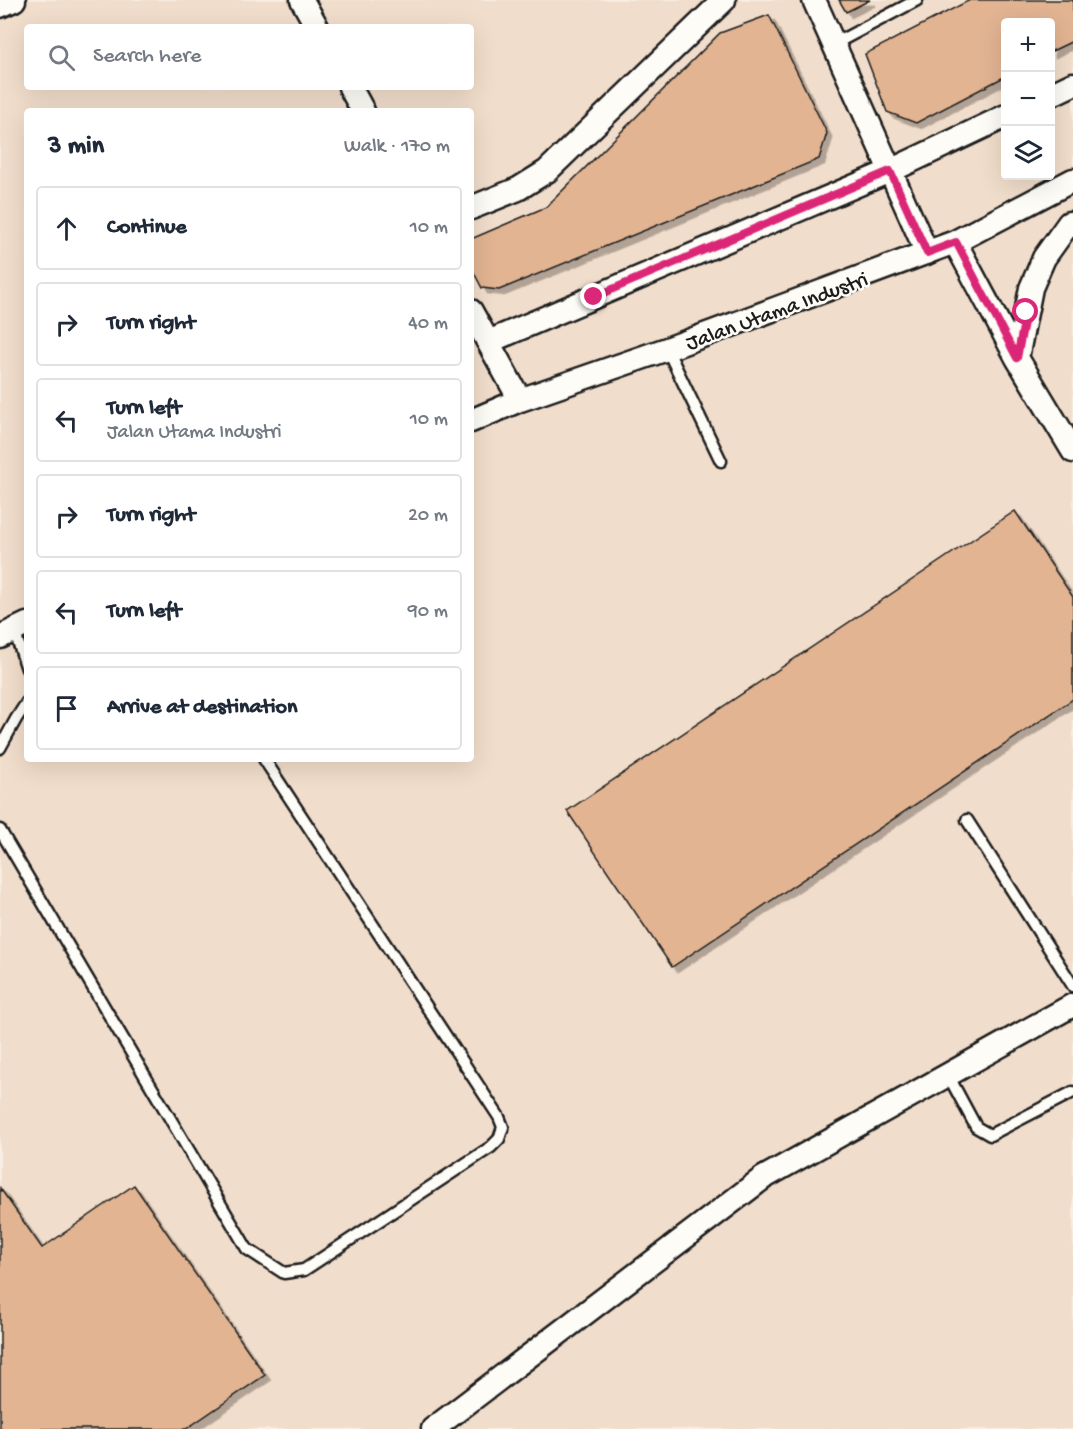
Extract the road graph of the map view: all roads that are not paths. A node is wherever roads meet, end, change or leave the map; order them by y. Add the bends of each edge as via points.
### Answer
1 (14, 0) edge
2 (302, 0) edge
3 (724, 0) edge
4 (814, 0) edge
5 (917, 0) edge
6 (0, 6) edge
7 (315, 24) edge
8 (834, 44) junction
9 (1073, 84) edge
10 (352, 90) edge
11 (1055, 93) edge
12 (361, 108) edge
13 (1001, 118) edge
14 (890, 171) junction
15 (1068, 182) edge
16 (474, 207) edge
17 (1071, 227) edge
18 (956, 242) junction
19 (927, 253) junction
20 (474, 316) edge
21 (488, 342) junction
22 (667, 349) junction
23 (1017, 358) junction
24 (520, 400) junction
25 (474, 420) edge
26 (1070, 440) edge
27 (721, 461) dead end
28 (14, 630) edge
29 (24, 660) edge
30 (24, 706) edge
31 (0, 748) edge
32 (266, 762) edge
33 (967, 820) dead end
34 (0, 830) edge
35 (1073, 986) edge
36 (1071, 1012) edge
37 (948, 1075) junction
38 (1073, 1092) edge
39 (433, 1429) edge

1 - 6 street
2 - 7 street
3 - 16 street via 547,171 518,189
4 - 8 street
5 - 8 lane
8 - 14 street
9 - 11 street
10 - 12 street
13 - 14 street
14 - 19 street
14 - 21 street
15 - 17 street
15 - 18 street, Jalan Utama Industri
17 - 23 street via 1044,258 1031,288
18 - 19 street, Jalan Utama Industri
18 - 23 street
19 - 22 street, Jalan Utama Industri
20 - 21 street
21 - 24 street
22 - 24 street, Jalan Utama Industri
22 - 27 lane
23 - 26 street
24 - 25 street, Jalan Utama Industri
28 - 29 lane
30 - 31 lane
32 - 34 lane via 503,1127 491,1147 304,1270 284,1273 247,1249
33 - 35 lane
36 - 37 street
37 - 38 lane via 976,1127 990,1135
37 - 39 street via 763,1178

